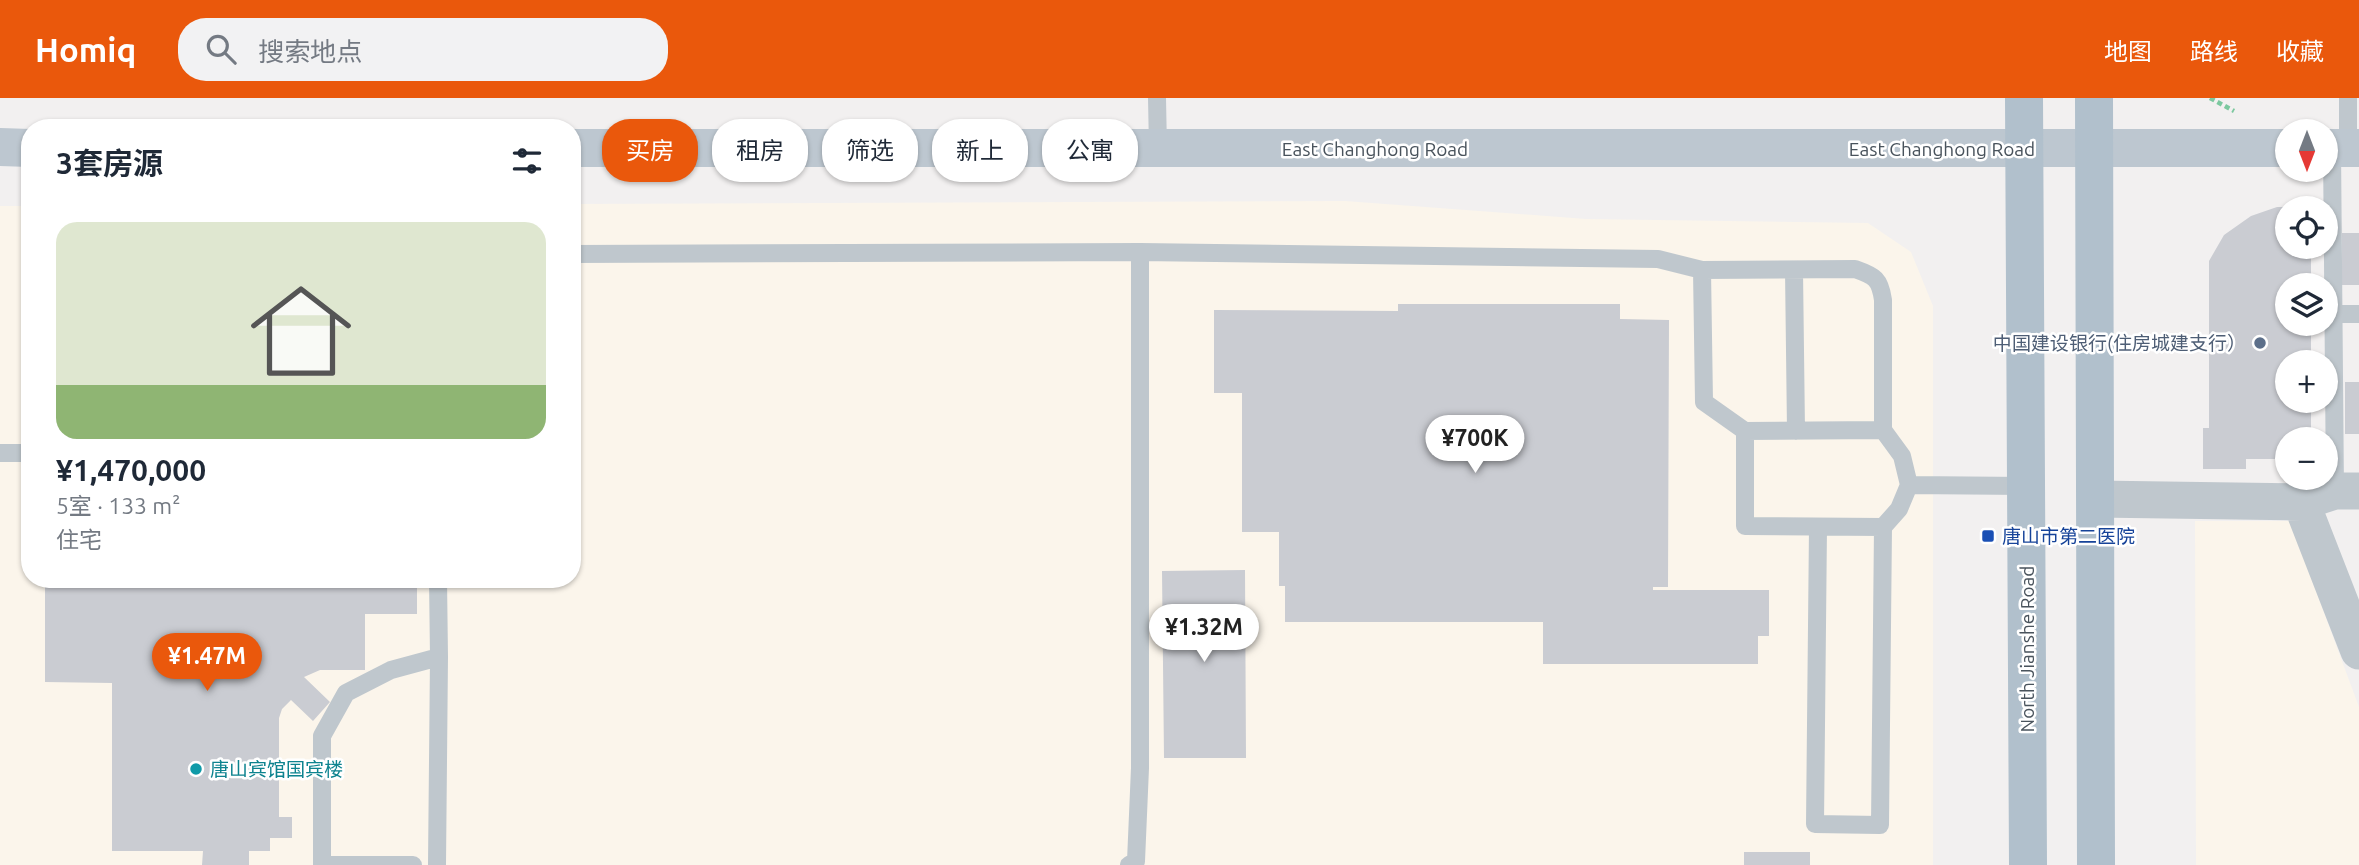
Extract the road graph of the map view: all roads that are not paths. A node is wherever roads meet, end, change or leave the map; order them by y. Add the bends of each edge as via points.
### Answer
1 (1157, 98) edge
2 (2024, 98) edge
3 (2094, 98) edge
4 (2348, 98) edge
5 (0, 148) edge
6 (21, 148) edge
7 (581, 148) edge
8 (1158, 148) junction
9 (2275, 148) edge
10 (2341, 148) edge
11 (2024, 149) junction
12 (2094, 149) junction
13 (1140, 252) junction
14 (581, 254) edge
15 (1702, 270) junction
16 (1794, 270) junction
17 (2336, 273) edge
18 (2338, 314) edge
19 (2359, 314) edge
20 (2336, 336) edge
21 (1883, 429) junction
22 (1745, 431) junction
23 (1796, 431) junction
24 (0, 453) edge
25 (21, 453) edge
26 (1909, 485) junction
27 (2027, 486) junction
28 (2347, 491) edge
29 (2096, 499) junction
30 (2301, 502) junction
31 (1818, 527) junction
32 (1884, 527) junction
33 (438, 588) edge
34 (2359, 651) edge
35 (439, 657) junction
36 (413, 865) edge
37 (437, 865) edge
38 (1129, 865) edge
39 (2028, 865) edge
40 (2096, 865) edge

1 - 8 lane
2 - 11 main road, North Jianshe Road
3 - 12 main road
4 - 10 lane
5 - 6 street
7 - 8 street, East Changhong Road
8 - 11 street, East Changhong Road
9 - 12 street, East Changhong Road
10 - 17 lane
11 - 12 street, East Changhong Road
11 - 27 main road, North Jianshe Road
12 - 29 main road
13 - 14 lane
13 - 15 lane via 1658,259
13 - 38 lane via 1140,768 1136,861
15 - 16 lane
15 - 22 lane via 1704,402
16 - 21 lane via 1855,269 1871,274 1881,285
16 - 23 lane
18 - 19 lane
20 - 28 lane
21 - 23 lane
21 - 26 lane via 1902,456
22 - 23 lane
22 - 31 lane via 1745,526
24 - 25 lane
26 - 27 lane
26 - 32 lane via 1899,509
27 - 39 main road, North Jianshe Road
28 - 30 street
29 - 30 street
29 - 40 main road
30 - 34 street
31 - 32 lane
31 - 32 lane via 1815,824 1880,825
33 - 35 lane
35 - 36 lane via 391,670 346,693 322,736 322,864
35 - 37 lane

